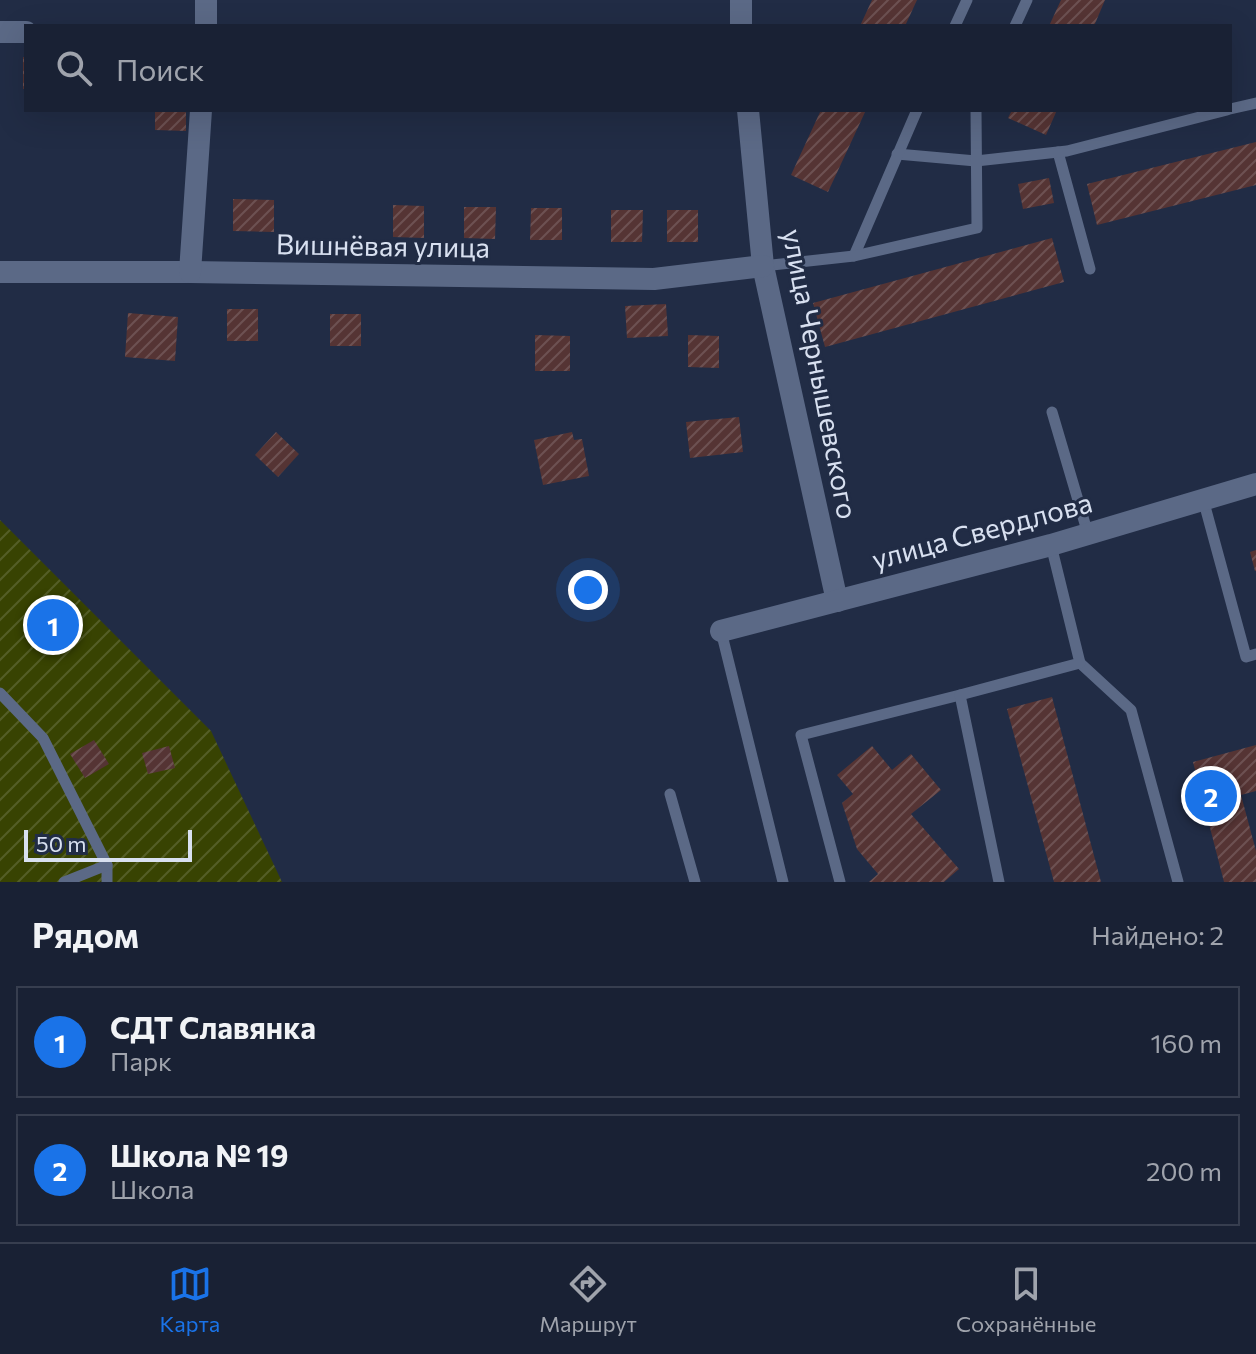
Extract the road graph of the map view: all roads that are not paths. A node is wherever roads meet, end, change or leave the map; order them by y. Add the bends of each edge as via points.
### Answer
1 (206, 0) edge
2 (741, 0) edge
3 (967, 0) edge
4 (1027, 0) edge
5 (206, 24) edge
6 (741, 24) edge
7 (956, 24) edge
8 (1016, 24) edge
9 (0, 32) edge
10 (24, 32) edge
11 (1256, 103) edge
12 (1232, 109) edge
13 (201, 112) edge
14 (748, 112) edge
15 (916, 112) edge
16 (976, 112) edge
17 (1221, 112) edge
18 (1058, 152) junction
19 (897, 154) junction
20 (976, 161) junction
21 (854, 256) junction
22 (763, 266) junction
23 (1090, 269) dead end
24 (0, 272) edge
25 (190, 272) junction
26 (1052, 412) dead end
27 (1256, 484) edge
28 (1203, 499) junction
29 (1088, 534) junction
30 (1051, 545) junction
31 (837, 601) junction
32 (721, 631) joint
33 (1256, 654) edge
34 (1080, 663) junction
35 (0, 693) edge
36 (960, 695) junction
37 (670, 794) dead end
38 (107, 865) junction
39 (64, 882) edge
40 (107, 882) edge
41 (695, 882) edge
42 (783, 882) edge
43 (840, 882) edge
44 (999, 882) edge
45 (1178, 882) edge

1 - 5 street
2 - 6 street
3 - 7 lane
4 - 8 lane
9 - 10 street
11 - 12 lane
13 - 25 street
14 - 22 street, улица Чернышевского
15 - 19 lane
16 - 20 lane
17 - 18 lane
18 - 20 lane
18 - 23 lane
19 - 20 lane
19 - 21 lane
20 - 21 lane via 977,228
21 - 22 lane
22 - 25 street, Вишнёвая улица via 654,279
22 - 31 street, улица Чернышевского
24 - 25 street, Вишнёвая улица
26 - 29 lane
27 - 28 street, улица Свердлова
28 - 29 street, улица Свердлова
28 - 33 lane via 1246,657
29 - 30 street, улица Свердлова
30 - 31 street, улица Свердлова
30 - 34 lane
31 - 32 street, улица Свердлова
32 - 42 lane
34 - 36 lane
34 - 45 lane via 1131,710
35 - 38 lane via 43,738
36 - 43 lane via 801,735
36 - 44 lane
37 - 41 lane
38 - 39 lane
38 - 40 lane

